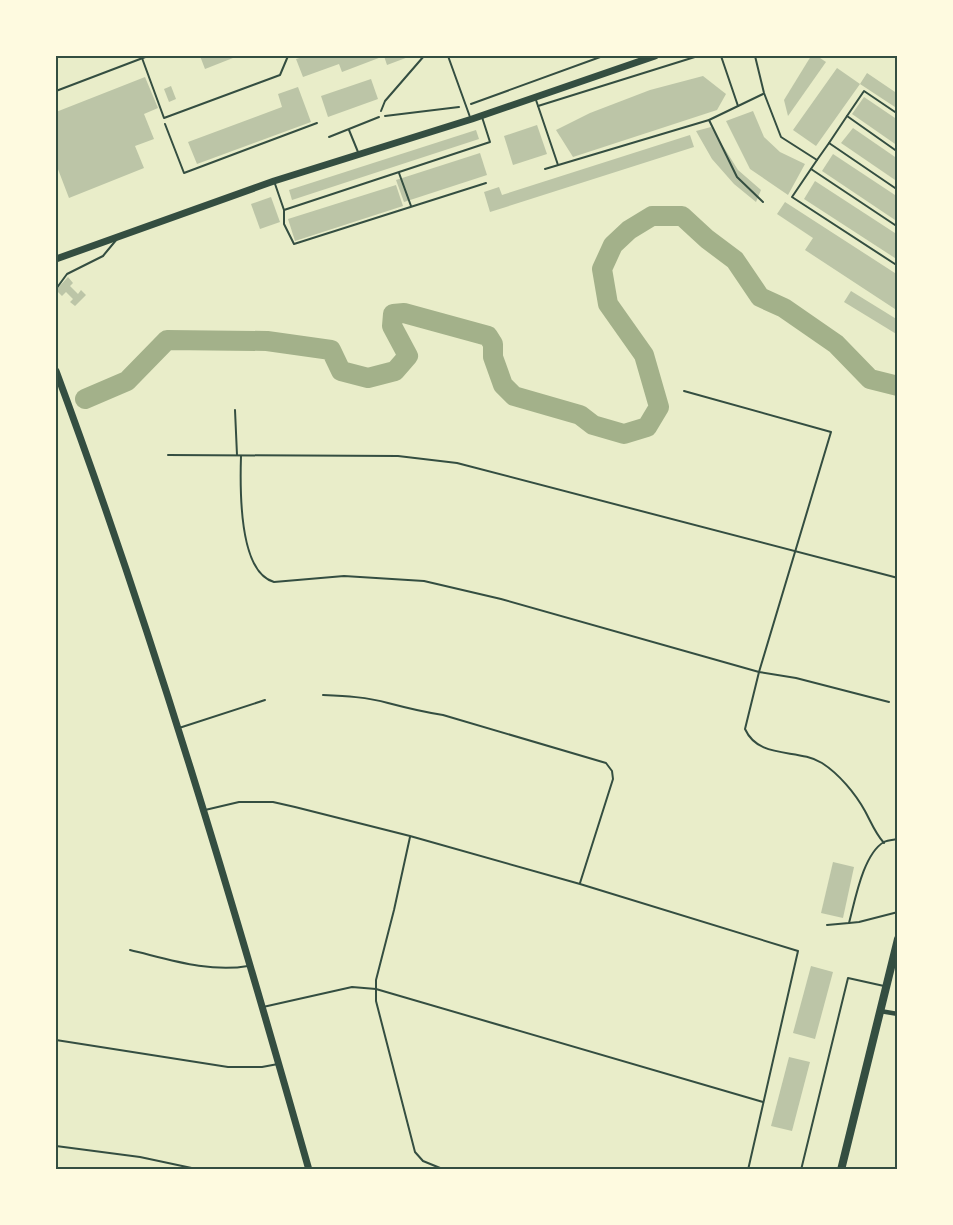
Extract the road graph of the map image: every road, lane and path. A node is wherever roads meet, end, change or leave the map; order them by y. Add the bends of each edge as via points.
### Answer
1 (148, 56) edge
2 (288, 56) edge
3 (424, 56) edge
4 (448, 56) edge
5 (603, 56) edge
6 (655, 56) edge
7 (698, 56) edge
8 (721, 56) edge
9 (755, 56) edge
10 (142, 58) junction
11 (56, 91) edge
12 (764, 93) junction
13 (535, 96) junction
14 (465, 106) junction
15 (538, 106) junction
16 (738, 106) junction
17 (482, 114) junction
18 (897, 114) edge
19 (847, 116) junction
20 (379, 117) junction
21 (164, 118) junction
22 (471, 119) junction
23 (709, 120) junction
24 (317, 123) dead end
25 (348, 129) junction
26 (329, 137) dead end
27 (829, 143) junction
28 (897, 152) edge
29 (359, 155) junction
30 (817, 160) junction
31 (558, 165) junction
32 (545, 169) dead end
33 (811, 169) junction
34 (399, 173) junction
35 (274, 181) junction
36 (486, 183) dead end
37 (897, 189) edge
38 (763, 202) dead end
39 (411, 206) junction
40 (284, 210) junction
41 (897, 227) edge
42 (120, 237) junction
43 (56, 259) edge
44 (897, 266) edge
45 (56, 289) edge
46 (56, 371) edge
47 (684, 391) dead end
48 (235, 410) dead end
49 (168, 455) dead end
50 (239, 456) junction
51 (795, 552) junction
52 (897, 578) edge
53 (759, 672) junction
54 (323, 695) dead end
55 (265, 700) dead end
56 (890, 702) dead end
57 (177, 729) junction
58 (202, 811) junction
59 (410, 836) junction
60 (897, 839) edge
61 (884, 843) junction
62 (580, 884) junction
63 (897, 912) edge
64 (849, 923) junction
65 (827, 925) dead end
66 (897, 939) edge
67 (130, 950) dead end
68 (250, 966) junction
69 (886, 987) junction
70 (376, 989) junction
71 (262, 1007) junction
72 (880, 1011) junction
73 (897, 1014) edge
74 (56, 1040) edge
75 (279, 1064) junction
76 (763, 1102) junction
77 (56, 1146) edge
78 (201, 1170) edge
79 (309, 1170) edge
80 (445, 1170) edge
81 (748, 1170) edge
82 (801, 1170) edge
83 (841, 1170) edge

1 - 10 lane
2 - 21 lane via 280,75
3 - 20 path via 385,101
4 - 14 lane
5 - 14 path
6 - 13 main road
7 - 15 lane
8 - 16 lane
9 - 12 lane
10 - 11 lane
10 - 21 lane
12 - 16 lane
12 - 30 lane via 781,137
13 - 15 lane
13 - 17 main road
14 - 20 path
14 - 22 lane
15 - 31 lane
16 - 23 lane
17 - 22 main road
17 - 34 lane via 490,142
18 - 19 lane via 864,91
19 - 27 lane
19 - 28 lane
20 - 25 lane
21 - 24 path via 184,173
22 - 29 main road
23 - 31 lane
23 - 38 lane via 736,177
25 - 26 lane
25 - 29 lane
27 - 30 lane
27 - 37 lane
29 - 35 main road
30 - 33 lane
31 - 32 lane
33 - 41 lane
33 - 44 lane via 792,197
34 - 39 lane
34 - 40 lane
35 - 40 lane
35 - 42 main road
36 - 39 lane
39 - 40 lane via 294,244 284,224
42 - 43 main road
42 - 45 lane via 103,256 67,274
46 - 57 main road via 134,592
47 - 51 lane via 831,432
48 - 50 lane
49 - 50 lane
50 - 51 lane via 398,456 457,464
50 - 53 lane via 243,524 255,567 266,580 344,576 424,581
51 - 52 lane
51 - 53 lane
53 - 56 lane
53 - 61 lane via 745,729 748,737 768,750 808,756 822,763 856,798
54 - 62 lane via 355,697 443,715 606,763 613,780
55 - 57 lane
57 - 58 main road
58 - 59 lane via 239,802 273,802
58 - 68 main road
59 - 62 lane
59 - 70 lane
60 - 61 lane
61 - 64 lane via 866,865
62 - 76 lane via 798,951
63 - 64 lane
64 - 65 lane
66 - 69 main road
67 - 68 lane via 206,967
68 - 71 main road
69 - 72 main road
69 - 82 lane via 848,978
70 - 71 lane via 352,987
70 - 76 lane
70 - 80 lane via 377,1012 415,1152 426,1163
71 - 75 main road
72 - 73 street
72 - 83 main road
74 - 75 lane via 228,1067
75 - 79 main road
76 - 81 lane
77 - 78 lane

